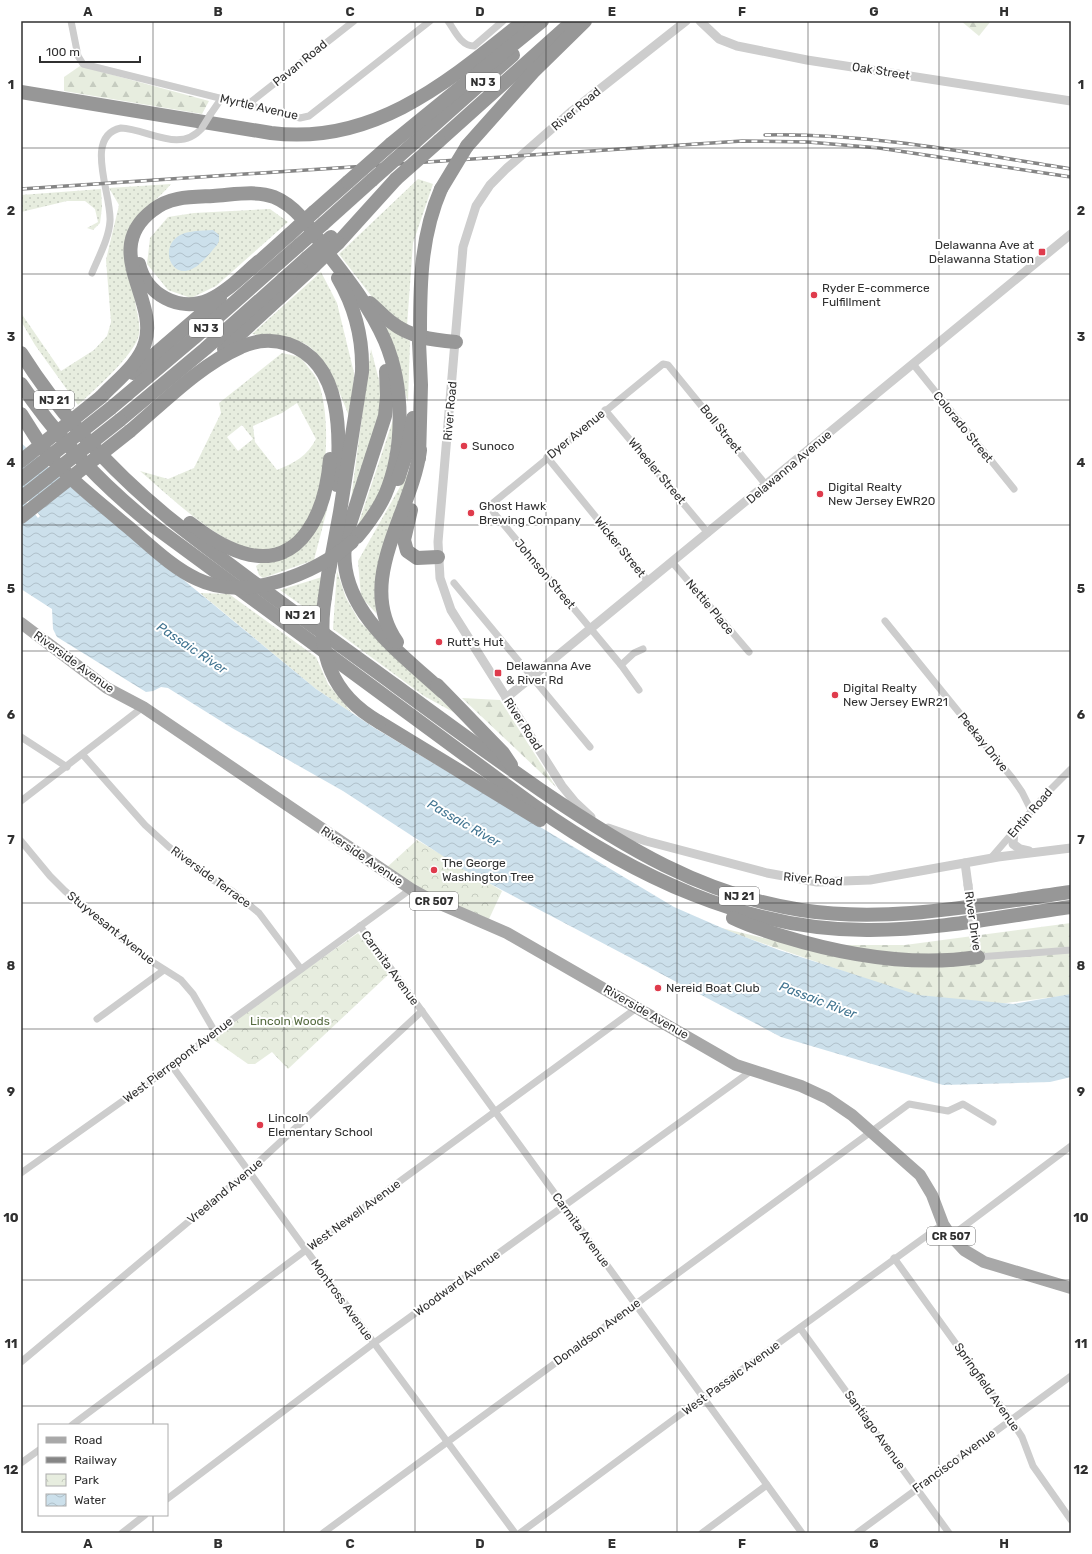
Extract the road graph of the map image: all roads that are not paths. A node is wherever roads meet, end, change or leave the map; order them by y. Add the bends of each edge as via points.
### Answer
1 (71, 21) edge
2 (354, 21) edge
3 (430, 21) edge
4 (448, 21) edge
5 (503, 21) edge
6 (524, 21) edge
7 (542, 21) edge
8 (551, 21) edge
9 (573, 21) edge
10 (584, 21) edge
11 (686, 21) edge
12 (700, 21) edge
13 (21, 92) edge
14 (221, 99) junction
15 (1071, 101) edge
16 (247, 105) junction
17 (1071, 234) edge
18 (258, 262) junction
19 (311, 262) junction
20 (92, 273) dead end
21 (362, 298) junction
22 (372, 317) junction
23 (420, 337) junction
24 (456, 342) junction
25 (21, 353) edge
26 (913, 364) junction
27 (675, 373) joint
28 (192, 379) junction
29 (21, 384) edge
30 (101, 397) junction
31 (332, 397) junction
32 (605, 410) junction
33 (21, 414) edge
34 (91, 444) junction
35 (420, 450) junction
36 (547, 457) junction
37 (21, 461) edge
38 (21, 479) edge
39 (766, 485) junction
40 (1014, 489) dead end
41 (21, 498) edge
42 (21, 517) edge
43 (499, 520) joint
44 (708, 533) junction
45 (354, 540) junction
46 (438, 557) junction
47 (672, 562) junction
48 (329, 571) junction
49 (648, 582) junction
50 (454, 583) dead end
51 (885, 621) dead end
52 (21, 623) edge
53 (591, 629) junction
54 (643, 649) dead end
55 (748, 652) dead end
56 (621, 665) junction
57 (532, 677) junction
58 (638, 690) dead end
59 (443, 692) junction
60 (506, 698) junction
61 (143, 707) junction
62 (21, 737) edge
63 (590, 747) dead end
64 (82, 755) junction
65 (67, 766) junction
66 (1071, 769) edge
67 (518, 775) junction
68 (21, 801) edge
69 (1031, 810) junction
70 (1014, 831) junction
71 (21, 841) edge
72 (1071, 848) edge
73 (1032, 852) junction
74 (990, 859) junction
75 (965, 863) junction
76 (637, 868) junction
77 (1071, 885) edge
78 (411, 889) junction
79 (680, 890) junction
80 (1071, 892) edge
81 (990, 903) junction
82 (1071, 907) edge
83 (360, 926) junction
84 (1071, 950) edge
85 (978, 957) junction
86 (301, 969) junction
87 (164, 970) junction
88 (638, 1007) junction
89 (422, 1011) junction
90 (97, 1019) dead end
91 (215, 1032) junction
92 (172, 1066) junction
93 (751, 1071) junction
94 (495, 1111) junction
95 (993, 1122) dead end
96 (871, 1132) junction
97 (1071, 1146) edge
98 (249, 1171) junction
99 (21, 1173) edge
100 (564, 1206) junction
101 (943, 1224) junction
102 (951, 1236) junction
103 (306, 1250) junction
104 (894, 1258) junction
105 (1069, 1285) edge
106 (636, 1304) junction
107 (800, 1328) junction
108 (374, 1343) junction
109 (21, 1362) edge
110 (1071, 1376) edge
111 (704, 1396) junction
112 (1011, 1420) junction
113 (73, 1424) edge
114 (447, 1442) junction
115 (38, 1451) edge
116 (21, 1464) edge
117 (767, 1485) junction
118 (917, 1489) junction
119 (168, 1498) edge
120 (144, 1516) edge
121 (1071, 1520) edge
122 (122, 1533) edge
123 (323, 1533) edge
124 (515, 1533) edge
125 (520, 1533) edge
126 (702, 1533) edge
127 (802, 1533) edge
128 (857, 1533) edge
129 (949, 1533) edge

1 - 14 street, Myrtle Avenue via 78,56 84,64
2 - 16 street, Pavan Road
3 - 16 street, Myrtle Avenue via 309,116 300,118
4 - 5 street via 461,40 471,46 477,45
6 - 13 highway via 460,72 414,101 373,121 329,133 271,133
7 - 18 highway, bridge via 391,144
8 - 38 highway, NJ 3, bridge via 204,330
9 - 19 highway, NJ 3, bridge via 396,179
10 - 23 highway, bridge via 514,92 467,146 441,189 430,219 422,255
11 - 24 street, River Road via 572,111 507,168 483,194 471,220 463,247
12 - 15 street, Oak Street via 719,39 737,46 806,60
14 - 16 street, Myrtle Avenue
14 - 20 street, bridge via 202,128 193,136 181,141 121,128 113,130 104,139 101,154 110,220
17 - 26 street, Delawanna Avenue
18 - 30 highway via 177,336
18 - 48 highway via 209,300 192,304 180,303 164,298 147,284 139,264 139,247 150,223 171,208 268,203 283,210 294,220 342,285 357,322 362,372
19 - 28 highway
19 - 41 highway, NJ 3, bridge
21 - 22 highway
21 - 24 highway via 405,331 425,339
21 - 30 highway via 299,215 283,201 255,194 169,201 153,209 145,218 135,233 131,246 132,265 147,320 145,343 137,358
22 - 45 highway via 385,342 393,366 398,398 398,432 388,488 378,508
22 - 59 highway via 384,360 387,381 386,403 382,430 346,537 345,572 353,597 365,616
23 - 35 highway
23 - 45 highway via 414,415 404,463 385,505 370,525
24 - 46 street, River Road
25 - 34 highway, NJ 21 via 58,406
26 - 39 street, Delawanna Avenue
26 - 40 street, Colorado Street
27 - 32 street, Dyer Avenue via 668,365 663,364
27 - 39 street, Boll Street
28 - 31 highway via 241,346 274,341 292,346 313,359 324,374
28 - 42 highway, bridge
29 - 76 highway, NJ 21 via 79,458 151,524 533,805 594,845
30 - 37 highway, bridge
31 - 34 highway via 330,462 318,513 310,529 299,542 273,555 242,553 213,539 174,512
31 - 48 highway via 339,443
32 - 36 street, Dyer Avenue
32 - 44 street, Wheeler Street
33 - 45 highway, bridge via 42,447 69,477 173,563 193,577 209,584 246,587 286,579 320,564
34 - 67 highway, NJ 21 via 138,491 184,530
35 - 46 highway via 416,489 404,544 414,557
35 - 59 highway via 414,477 383,567 381,595 387,623 395,639
36 - 43 street, Dyer Avenue via 493,503 491,508
36 - 49 street, Wicker Street
39 - 44 street, Delawanna Avenue
43 - 53 street, Johnson Street
44 - 47 street, Delawanna Avenue
46 - 60 street, River Road via 442,585 452,610
47 - 49 street, Delawanna Avenue
47 - 55 street, Nettie Place
48 - 76 highway, bridge via 321,624 323,648 328,665 350,700 364,713 570,838
49 - 53 street, Delawanna Avenue
50 - 57 street
51 - 69 street, Peekay Drive via 1014,779
52 - 61 main road, Riverside Avenue / CR 507 via 107,688
53 - 56 street, Johnson Street
53 - 57 street, Delawanna Avenue
54 - 56 street via 634,653
56 - 58 street, Johnson Street
57 - 60 street, Delawanna Avenue
57 - 63 street
59 - 67 highway via 503,753
60 - 75 street, River Road via 575,802 595,820 616,831 772,875 818,882 870,880
61 - 64 street
61 - 78 main road, Riverside Avenue / CR 507
62 - 65 street
64 - 65 street
64 - 86 street, Riverside Terrace via 168,847 259,913
65 - 68 street
66 - 69 street, Entin Road
67 - 81 highway, NJ 21 via 601,831 639,853 708,886 752,900 800,910 870,915 918,913
69 - 70 street, Entin Road
70 - 73 street via 1012,840 1016,847
70 - 74 street, Entin Road
71 - 87 street, Stuyvesant Avenue via 65,891 134,949
72 - 73 street, River Road
73 - 74 street, River Road
74 - 75 street, River Road
75 - 85 street, River Drive, bridge
76 - 79 highway, NJ 21
77 - 81 highway
78 - 83 street, West Pierrepont Avenue
78 - 88 main road, Riverside Avenue / CR 507 via 507,932
79 - 82 highway, NJ 21 via 724,907 760,917 798,925 847,930 919,928
79 - 85 highway via 735,919 828,949 896,959 939,960
80 - 81 highway, NJ 21
83 - 86 street, West Pierrepont Avenue
83 - 89 street, Carmita Avenue
84 - 85 street, River Drive
86 - 91 street, West Pierrepont Avenue
87 - 90 street
87 - 91 street, Stuyvesant Avenue via 181,980 190,990
88 - 93 main road, Riverside Avenue / CR 507 via 721,1057
88 - 94 street, West Newell Avenue
89 - 94 street, Carmita Avenue
89 - 98 street, Vreeland Avenue
91 - 92 street, West Pierrepont Avenue
92 - 98 street, Montross Avenue
92 - 99 street, West Pierrepont Avenue
93 - 96 main road, Riverside Avenue / CR 507 via 801,1086 827,1098
93 - 100 street, Woodward Avenue
94 - 100 street, Carmita Avenue
94 - 103 street, West Newell Avenue
95 - 96 street, Donaldson Avenue via 964,1104 948,1111 909,1104
96 - 101 main road, CR 507 via 920,1176 932,1195
96 - 106 street, Donaldson Avenue
97 - 102 street
98 - 103 street, Montross Avenue
98 - 109 street, Vreeland Avenue
100 - 106 street, Carmita Avenue
100 - 108 street, Woodward Avenue
101 - 102 main road, CR 507
101 - 104 street, West Passaic Avenue
102 - 105 main road, CR 507 via 964,1250 984,1262
103 - 108 street, Montross Avenue
103 - 113 street, West Newell Avenue
104 - 107 street, West Passaic Avenue
104 - 112 street, Springfield Avenue
106 - 111 street, Carmita Avenue
106 - 114 street, Donaldson Avenue
107 - 111 street, West Passaic Avenue
107 - 118 street, Santiago Avenue
108 - 114 street, Montross Avenue
108 - 119 street, Woodward Avenue
110 - 112 street, Francisco Avenue
111 - 117 street, Carmita Avenue
111 - 125 street, West Passaic Avenue
112 - 118 street, Francisco Avenue
112 - 121 street, Springfield Avenue via 1022,1437 1033,1466
114 - 123 street, Donaldson Avenue
114 - 124 street, Montross Avenue
115 - 116 street
117 - 126 street
117 - 127 street, Carmita Avenue
118 - 128 street, Francisco Avenue
118 - 129 street, Santiago Avenue
120 - 122 street

